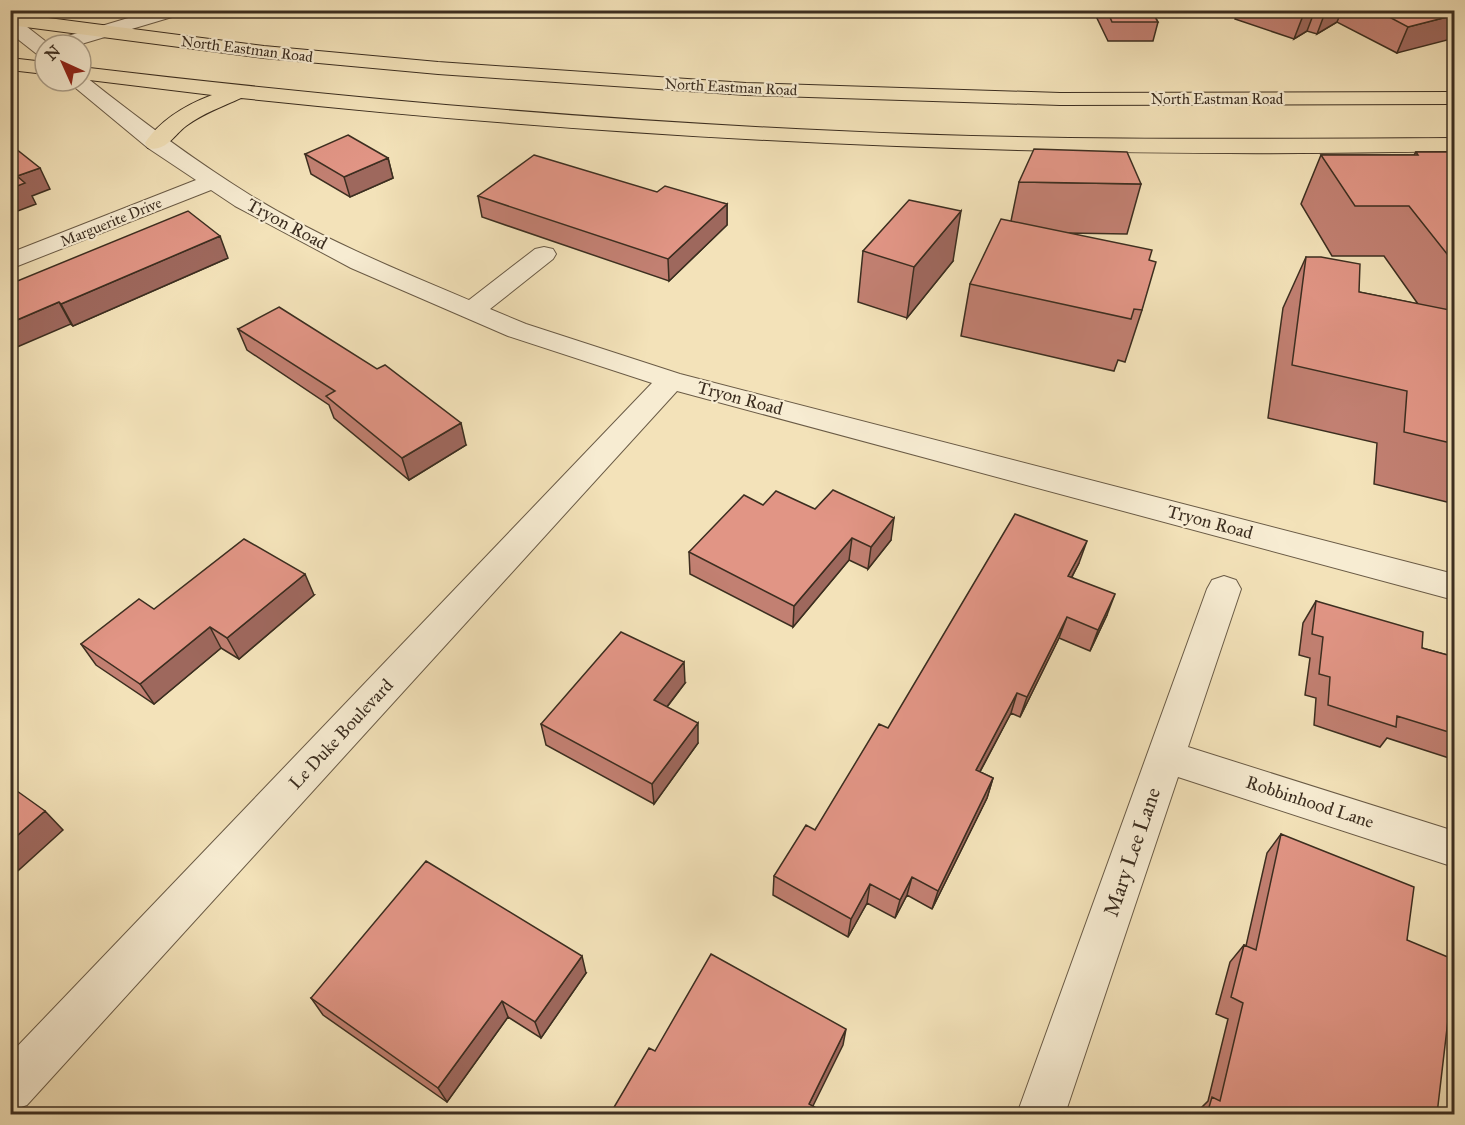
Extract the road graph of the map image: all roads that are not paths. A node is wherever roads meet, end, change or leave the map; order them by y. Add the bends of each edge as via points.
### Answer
1 (176, 10) edge
2 (10, 21) edge
3 (105, 31) junction
4 (93, 36) edge
5 (33, 41) edge
6 (33, 55) edge
7 (33, 57) edge
8 (10, 59) edge
9 (10, 64) edge
10 (93, 75) edge
11 (93, 92) edge
12 (236, 93) junction
13 (1455, 98) edge
14 (647, 104) junction
15 (1087, 122) junction
16 (156, 143) junction
17 (1455, 145) edge
18 (211, 182) junction
19 (544, 254) dead end
20 (10, 262) edge
21 (471, 311) junction
22 (671, 380) junction
23 (1455, 587) edge
24 (1224, 589) dead end
25 (1165, 756) junction
26 (1455, 849) edge
27 (10, 1088) edge
28 (1041, 1114) edge

1 - 3 street
2 - 3 main road, North Eastman Road
2 - 5 street
3 - 4 street
3 - 14 main road, North Eastman Road via 264,52 438,68
6 - 8 street
7 - 9 main road
10 - 12 main road, North Eastman Road
11 - 16 street, Tryon Road
12 - 14 main road, North Eastman Road
12 - 16 main road via 181,117
13 - 15 main road, North Eastman Road
14 - 15 main road, North Eastman Road via 746,89
14 - 15 main road, North Eastman Road via 788,135
15 - 17 main road, North Eastman Road
16 - 18 street, Tryon Road
18 - 20 street, Marguerite Drive
18 - 21 street, Tryon Road via 360,262
19 - 21 street
21 - 22 street, Tryon Road via 560,345
22 - 23 street, Tryon Road
22 - 27 street, Le Duke Boulevard
24 - 25 street, Mary Lee Lane
25 - 26 street, Robbinhood Lane
25 - 28 street, Mary Lee Lane

